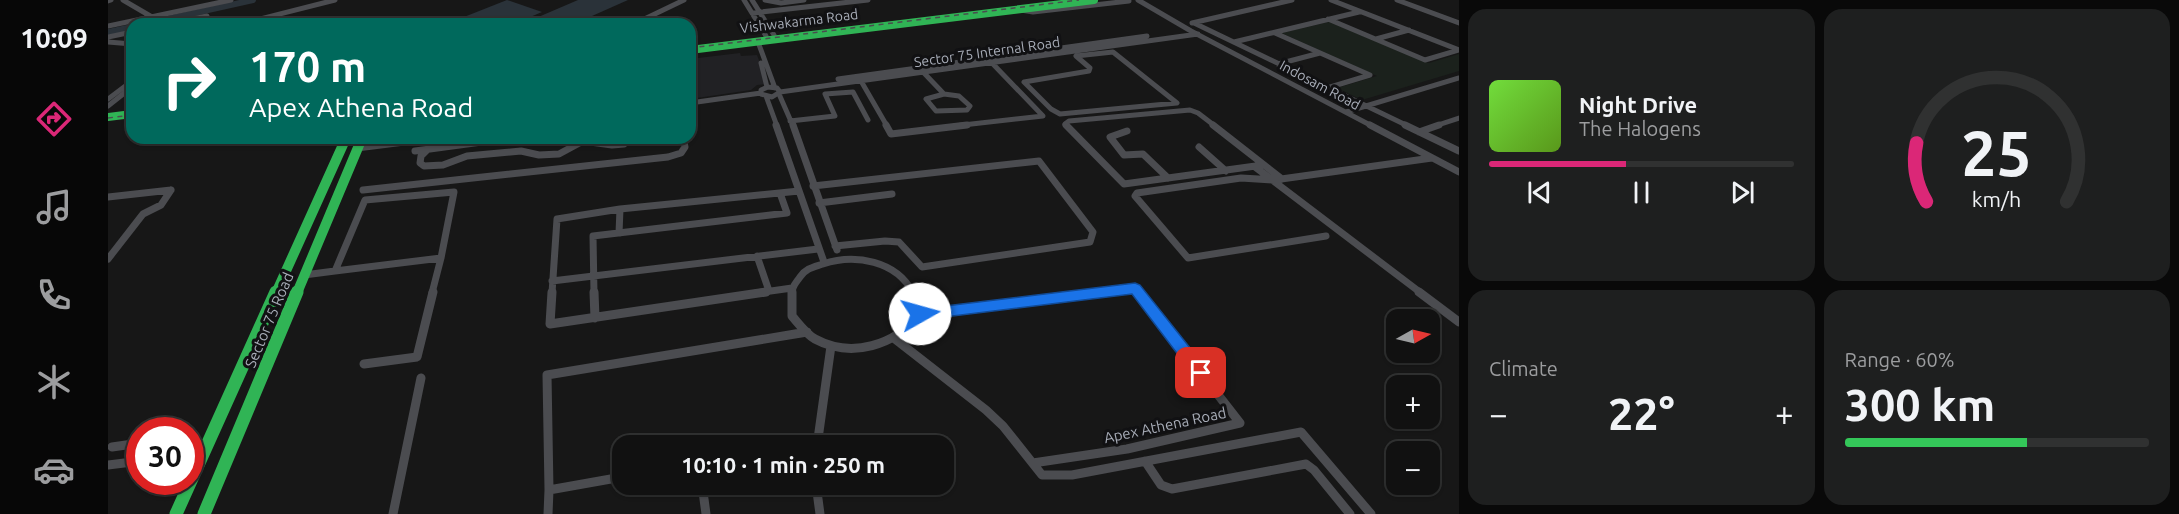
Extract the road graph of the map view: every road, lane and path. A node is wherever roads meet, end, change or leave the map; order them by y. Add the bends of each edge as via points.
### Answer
1 (123, 0) edge
2 (197, 0) edge
3 (231, 0) edge
4 (325, 0) edge
5 (334, 0) edge
6 (684, 0) edge
7 (744, 0) edge
8 (752, 0) edge
9 (765, 0) edge
10 (777, 0) edge
11 (787, 0) edge
12 (841, 0) edge
13 (868, 0) edge
14 (1065, 0) edge
15 (1094, 0) edge
16 (1138, 0) edge
17 (1292, 0) edge
18 (1331, 0) edge
19 (1396, 0) edge
20 (1128, 1) edge
21 (804, 2) edge
22 (205, 5) junction
23 (1020, 9) junction
24 (755, 11) junction
25 (1360, 11) junction
26 (207, 16) dead end
27 (1459, 16) edge
28 (152, 17) junction
29 (147, 18) edge
30 (198, 18) edge
31 (254, 18) edge
32 (264, 18) edge
33 (646, 18) edge
34 (928, 19) junction
35 (1328, 19) junction
36 (1447, 19) junction
37 (1170, 20) junction
38 (910, 21) junction
39 (126, 22) edge
40 (1194, 23) junction
41 (1459, 23) edge
42 (108, 26) edge
43 (1182, 26) junction
44 (1409, 30) junction
45 (1191, 31) junction
46 (1274, 32) junction
47 (126, 34) edge
48 (1198, 34) junction
49 (108, 39) edge
50 (763, 39) junction
51 (1376, 39) junction
52 (1234, 42) junction
53 (126, 43) edge
54 (696, 45) edge
55 (696, 49) edge
56 (1320, 53) junction
57 (1073, 54) junction
58 (992, 63) junction
59 (1278, 64) junction
60 (924, 73) junction
61 (1459, 78) edge
62 (861, 81) junction
63 (1450, 81) junction
64 (1459, 85) edge
65 (126, 86) edge
66 (820, 87) junction
67 (1327, 88) junction
68 (771, 91) junction
69 (126, 92) edge
70 (825, 94) junction
71 (944, 94) junction
72 (108, 99) edge
73 (696, 101) edge
74 (126, 107) edge
75 (1366, 107) junction
76 (108, 108) edge
77 (1346, 112) junction
78 (126, 115) edge
79 (108, 117) edge
80 (1459, 118) edge
81 (126, 120) edge
82 (868, 120) dead end
83 (790, 121) junction
84 (108, 122) edge
85 (1128, 131) dead end
86 (1419, 132) junction
87 (343, 144) edge
88 (359, 144) edge
89 (470, 144) edge
90 (577, 144) edge
91 (605, 144) edge
92 (624, 144) edge
93 (684, 144) edge
94 (1199, 147) dead end
95 (427, 150) junction
96 (415, 151) dead end
97 (1459, 151) edge
98 (1432, 158) junction
99 (804, 159) junction
100 (788, 161) junction
101 (1259, 166) junction
102 (1226, 171) junction
103 (1459, 172) edge
104 (1168, 178) junction
105 (1278, 180) junction
106 (813, 186) junction
107 (363, 190) dead end
108 (799, 191) junction
109 (780, 193) junction
110 (892, 194) dead end
111 (108, 197) edge
112 (819, 203) junction
113 (620, 209) junction
114 (620, 234) junction
115 (1326, 236) dead end
116 (835, 246) junction
117 (818, 249) junction
118 (757, 256) junction
119 (441, 258) junction
120 (840, 258) junction
121 (108, 259) edge
122 (824, 262) junction
123 (335, 272) junction
124 (304, 275) junction
125 (594, 276) junction
126 (552, 281) junction
127 (792, 288) junction
128 (769, 291) junction
129 (920, 314) junction
130 (595, 318) junction
131 (1459, 322) edge
132 (807, 332) junction
133 (895, 339) junction
134 (831, 346) junction
135 (364, 364) dead end
136 (422, 378) dead end
137 (819, 435) edge
138 (126, 445) edge
139 (112, 447) dead end
140 (204, 452) edge
141 (1145, 462) junction
142 (126, 463) edge
143 (1033, 463) junction
144 (108, 465) edge
145 (612, 479) edge
146 (549, 490) junction
147 (185, 495) edge
148 (703, 495) edge
149 (817, 495) edge
150 (176, 514) edge
151 (204, 514) edge
152 (392, 514) edge
153 (548, 514) edge
154 (705, 514) edge
155 (820, 514) edge
156 (1350, 514) edge
157 (1371, 514) edge

1 - 28 street
2 - 22 street
3 - 22 street
4 - 31 street
5 - 32 street
6 - 33 street
7 - 24 street
8 - 24 street
9 - 21 street
10 - 11 street
12 - 21 street
13 - 24 street
14 - 34 main road, Vishwakarma Road
15 - 23 main road, Vishwakarma Road
16 - 37 street, Indosam Road
17 - 40 street
18 - 25 street
19 - 36 street
20 - 23 street via 1033,12
20 - 37 street, Indosam Road
21 - 24 street
22 - 28 street
23 - 34 main road, Vishwakarma Road
24 - 50 street
25 - 35 street
25 - 44 street
26 - 30 street
27 - 36 street
28 - 29 street
34 - 38 main road, Vishwakarma Road
35 - 46 street
35 - 51 street
36 - 41 street
37 - 43 street, Indosam Road
38 - 50 main road, Vishwakarma Road
38 - 50 main road, Vishwakarma Road
39 - 42 street
40 - 43 street
40 - 52 street
43 - 45 street, Indosam Road
44 - 51 street
44 - 51 street via 1459,50 1425,60
45 - 48 street, Indosam Road
45 - 68 street, Sector 75 Internal Road
46 - 52 street
46 - 56 street
47 - 49 street
48 - 57 street, Sector 75 Internal Road
48 - 77 street, Indosam Road
49 - 53 street
50 - 54 main road, Vishwakarma Road
50 - 55 main road, Vishwakarma Road
50 - 68 street
52 - 59 street
56 - 59 street
56 - 67 street via 1370,75
57 - 57 street via 1113,52 1177,103 1057,113 1023,81 1091,69
57 - 58 street, Sector 75 Internal Road
58 - 60 street, Sector 75 Internal Road
58 - 62 street via 1043,116 891,134
59 - 67 street
60 - 62 street, Sector 75 Internal Road
60 - 71 street
61 - 63 street
62 - 66 street, Sector 75 Internal Road
63 - 64 street
63 - 75 street
65 - 72 street
66 - 68 street, Sector 75 Internal Road
66 - 70 street
67 - 75 street
68 - 73 street
68 - 83 street
68 - 100 street
69 - 76 street
70 - 82 street via 853,92
70 - 83 street via 835,116
71 - 71 street via 958,95 970,106 967,110 936,111 926,99
74 - 76 main road
75 - 77 street
75 - 86 street
77 - 98 street, Indosam Road
78 - 79 main road
80 - 86 street
81 - 84 main road
83 - 99 street
85 - 104 street via 1110,136 1124,155 1143,154
86 - 97 street
87 - 140 main road, Sector 75 Road
88 - 124 main road, Sector 75 Road
89 - 95 street
90 - 95 street via 559,154 506,152 467,156 431,167 420,163
91 - 92 street
93 - 107 street via 681,153 668,157
94 - 102 street
95 - 96 street
98 - 103 street, Indosam Road
98 - 105 street
99 - 100 street
99 - 106 street
100 - 108 street
101 - 102 street
101 - 104 street via 1198,112 1190,110 1066,123 1124,184
101 - 105 street
102 - 104 street
105 - 115 street via 1241,178 1135,196 1188,258
105 - 131 street
106 - 112 street
106 - 116 street via 1039,161 1094,232 1090,242 922,267 899,242
108 - 109 street
108 - 117 street
109 - 113 street
109 - 114 street via 787,213
110 - 112 street
111 - 121 street via 171,190 161,205 143,214
112 - 116 street
113 - 114 street
113 - 126 street via 557,219
114 - 125 street via 593,236
116 - 120 street
117 - 118 street
117 - 122 street
118 - 125 street
118 - 128 street
119 - 123 street
119 - 123 street via 454,192 365,200
119 - 135 street via 417,357
120 - 122 street
120 - 129 street via 868,260 900,274 914,291
122 - 127 street via 805,270
123 - 124 street
124 - 151 main road, Sector 75 Road
125 - 126 street
125 - 130 street
126 - 130 street via 550,324
127 - 128 street
127 - 132 street via 792,316
128 - 130 street
129 - 133 street
129 - 143 street, Apex Athena Road via 1135,288 1240,423 1127,449
132 - 134 street
132 - 146 street via 547,375
133 - 134 street via 873,346
133 - 143 street via 986,410
134 - 137 street
136 - 152 street
138 - 139 street
141 - 143 street via 1072,476 1042,475
141 - 156 street via 1161,485 1172,489 1306,464
141 - 157 street via 1300,432
142 - 144 street
145 - 146 street
146 - 153 street
147 - 150 main road, Sector 75 Road
148 - 154 street
149 - 155 street

